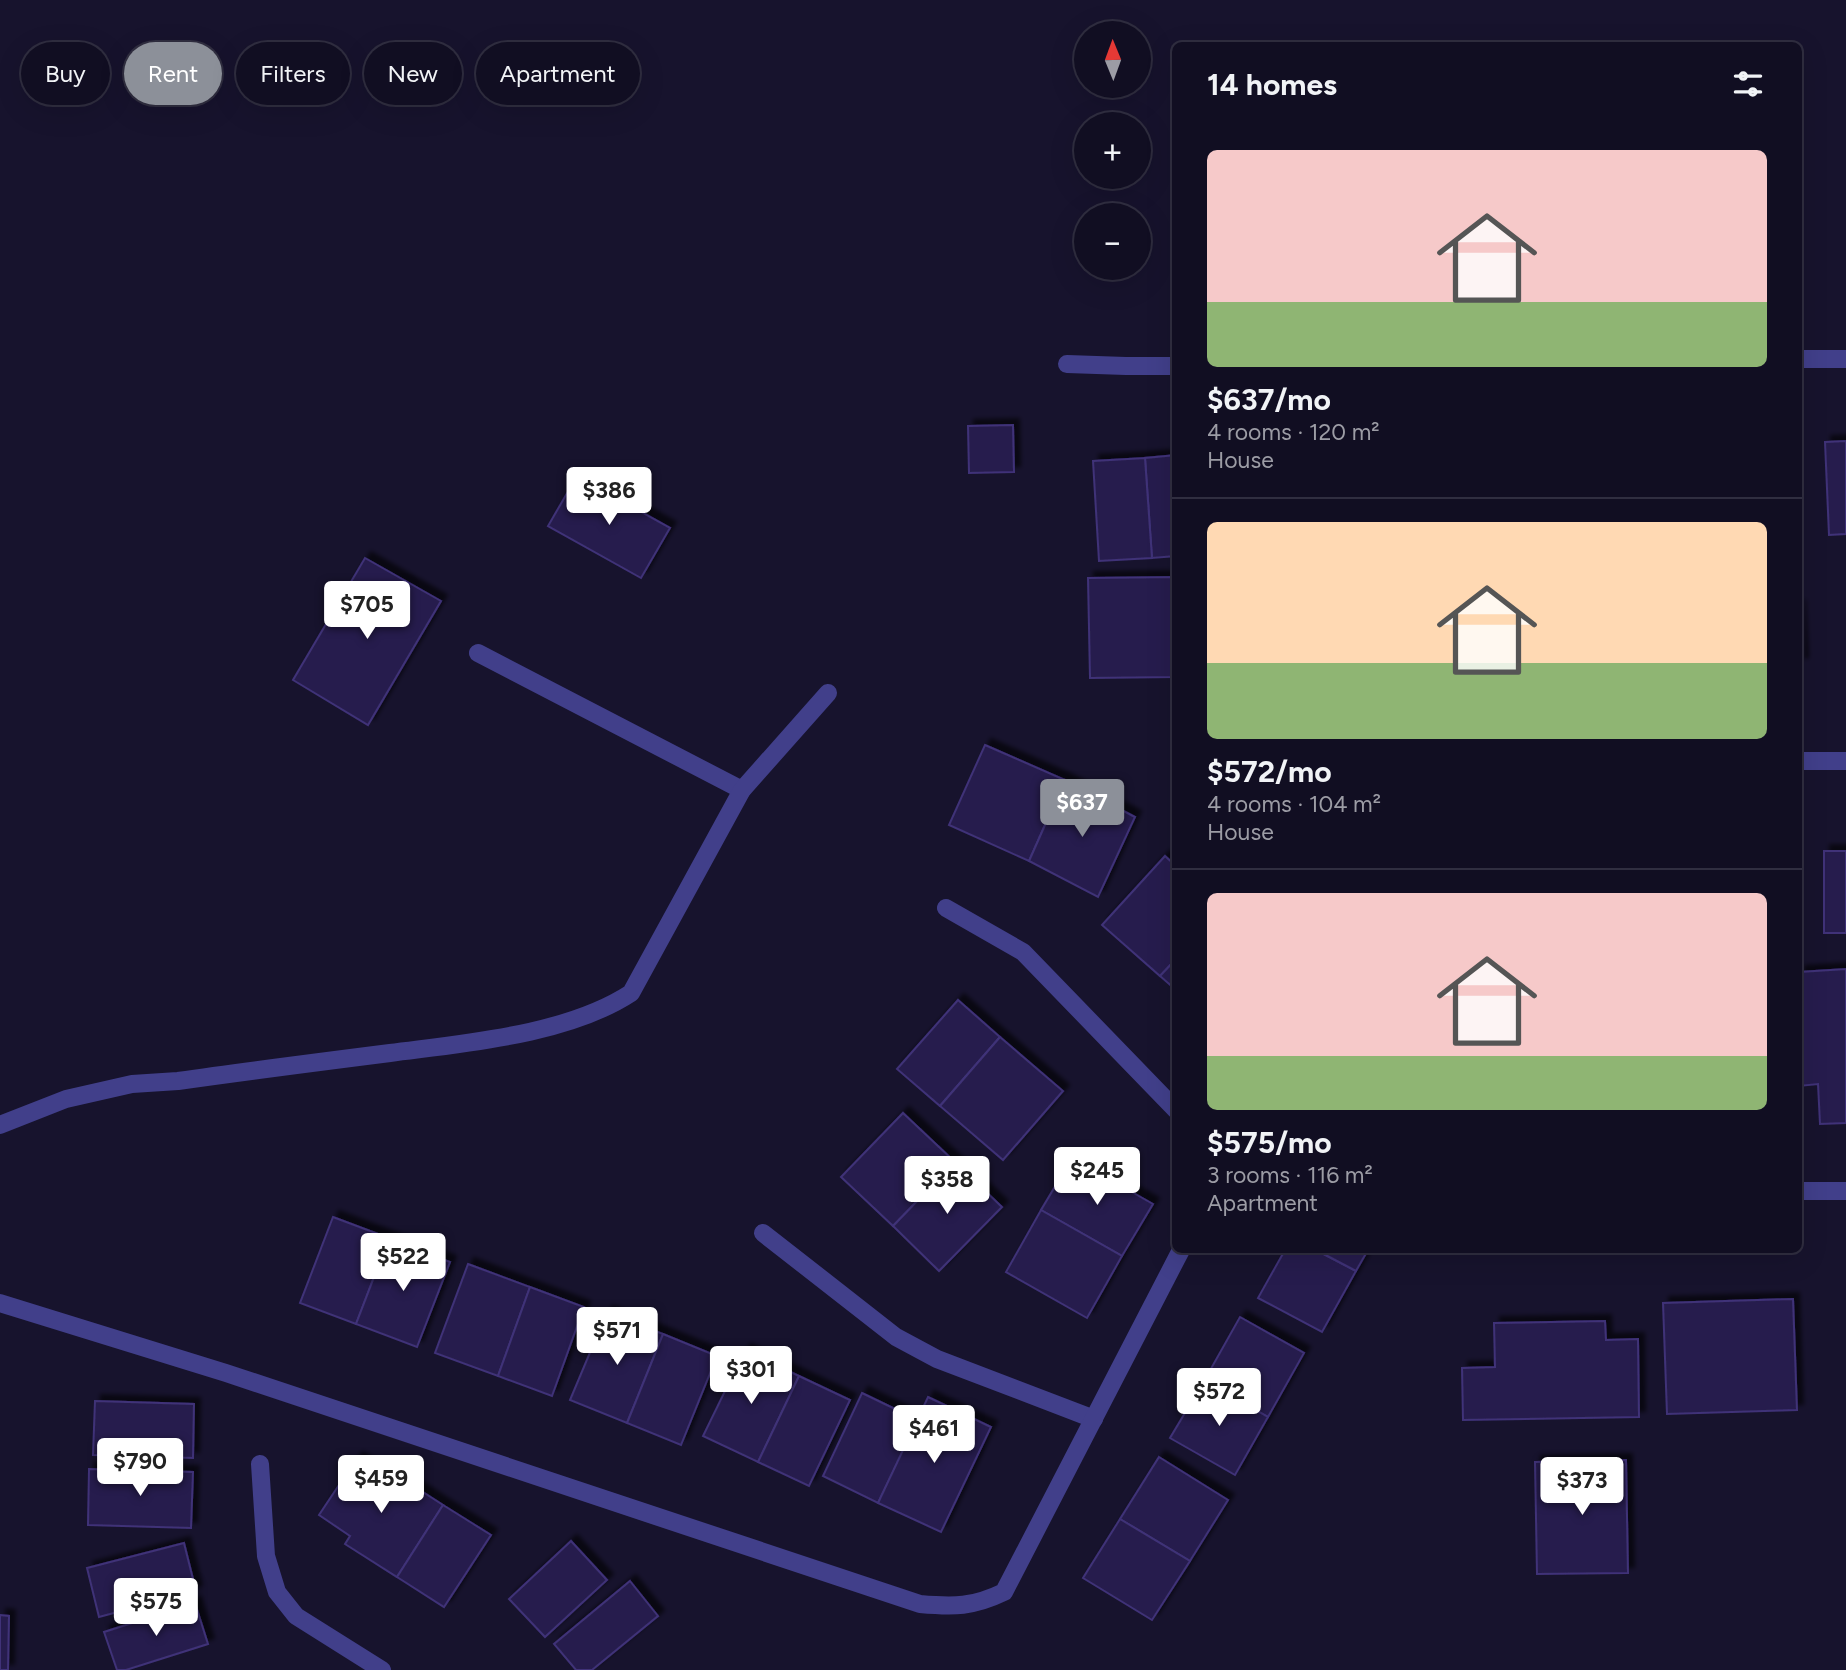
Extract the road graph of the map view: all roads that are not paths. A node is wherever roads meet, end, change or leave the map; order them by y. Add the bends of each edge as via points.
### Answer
1 (1802, 359) edge
2 (1846, 359) edge
3 (1067, 364) dead end
4 (1172, 366) edge
5 (478, 653) dead end
6 (828, 692) dead end
7 (1802, 761) edge
8 (1846, 761) edge
9 (743, 790) junction
10 (946, 908) dead end
11 (1172, 1106) edge
12 (0, 1125) edge
13 (1802, 1191) edge
14 (1846, 1191) edge
15 (763, 1233) dead end
16 (1179, 1253) edge
17 (0, 1303) edge
18 (1094, 1419) junction
19 (260, 1464) dead end
20 (382, 1670) edge

1 - 2 street
3 - 4 street
5 - 9 street
6 - 9 street
7 - 8 street
9 - 12 street via 631,993 579,1020 476,1042 132,1084 66,1099
10 - 11 street via 1023,952
13 - 14 street
15 - 18 street via 896,1337 937,1359
16 - 18 street
17 - 18 street via 226,1373 920,1604 954,1607 982,1603 1004,1592
19 - 20 street via 266,1556 277,1592 296,1616

